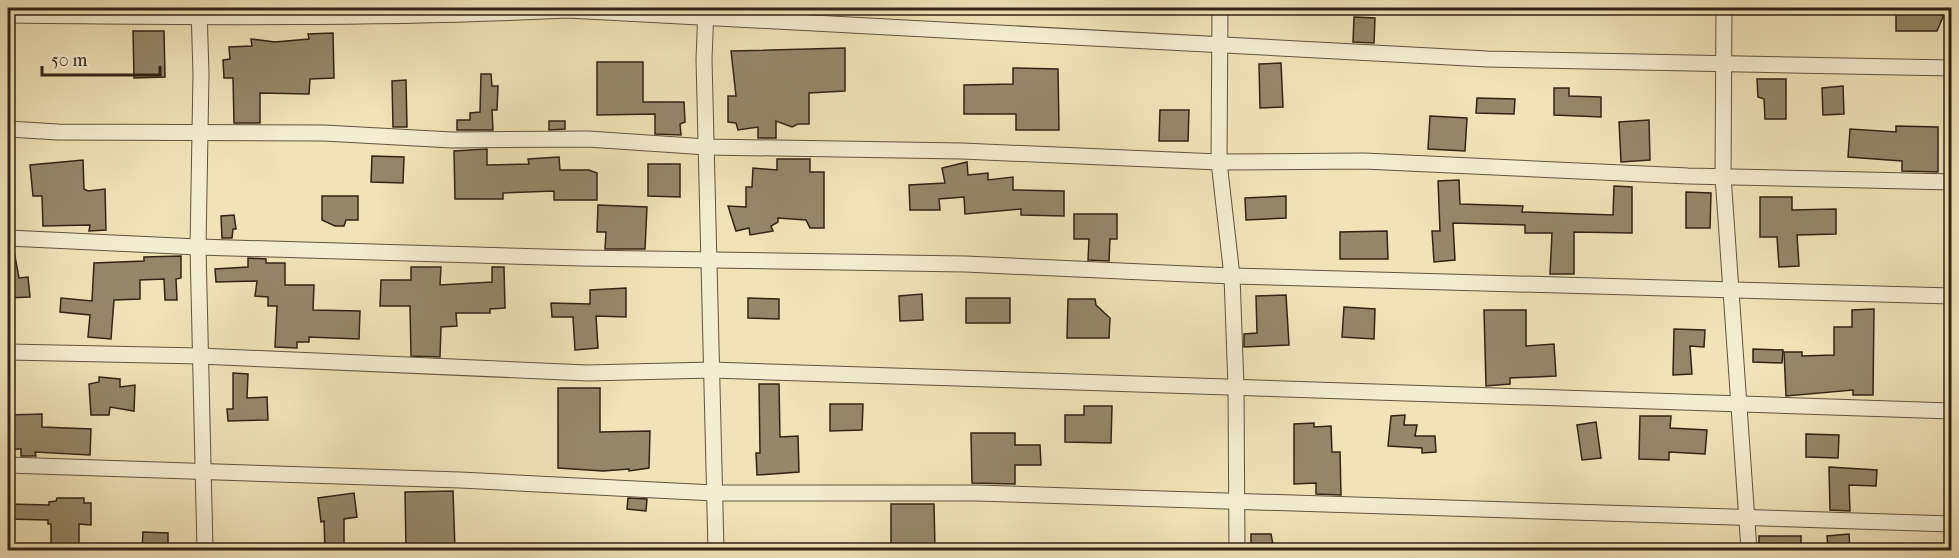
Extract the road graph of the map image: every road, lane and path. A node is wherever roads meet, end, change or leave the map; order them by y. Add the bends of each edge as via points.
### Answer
1 (1220, 8) edge
2 (1724, 8) edge
3 (707, 12) edge
4 (199, 13) edge
5 (8, 15) edge
6 (1218, 45) junction
7 (1724, 62) junction
8 (1952, 68) edge
9 (8, 129) edge
10 (199, 133) junction
11 (707, 147) junction
12 (1219, 162) junction
13 (1723, 176) junction
14 (1952, 182) edge
15 (8, 238) edge
16 (198, 247) junction
17 (710, 259) junction
18 (1232, 276) junction
19 (1730, 289) junction
20 (1952, 296) edge
21 (8, 352) edge
22 (200, 356) junction
23 (712, 370) junction
24 (1236, 387) junction
25 (1738, 404) junction
26 (1952, 411) edge
27 (8, 465) edge
28 (203, 472) junction
29 (714, 493) junction
30 (1237, 501) junction
31 (1749, 517) junction
32 (1952, 524) edge
33 (204, 550) edge
34 (716, 550) edge
35 (1237, 550) edge
36 (1749, 550) edge

1 - 6 street
2 - 7 street
3 - 4 street
3 - 6 street
3 - 11 street
4 - 5 street
4 - 10 street
6 - 7 street via 1487,59
6 - 12 street
7 - 8 street
7 - 13 street
9 - 10 street
10 - 11 street via 324,133 452,140 588,139
10 - 16 street
11 - 12 street via 962,151
11 - 17 street
12 - 13 street via 1364,161
12 - 18 street
13 - 14 street
13 - 19 street
15 - 16 street
16 - 17 street
16 - 22 street
17 - 18 street via 965,264
17 - 23 street
18 - 19 street
18 - 24 street
19 - 20 street
19 - 25 street
21 - 22 street
22 - 23 street via 587,373
22 - 28 street
23 - 24 street
23 - 29 street
24 - 25 street
24 - 30 street
25 - 26 street
25 - 31 street
27 - 28 street
28 - 29 street
28 - 33 street
29 - 30 street via 976,493
29 - 34 street
30 - 31 street
30 - 35 street
31 - 32 street
31 - 36 street

